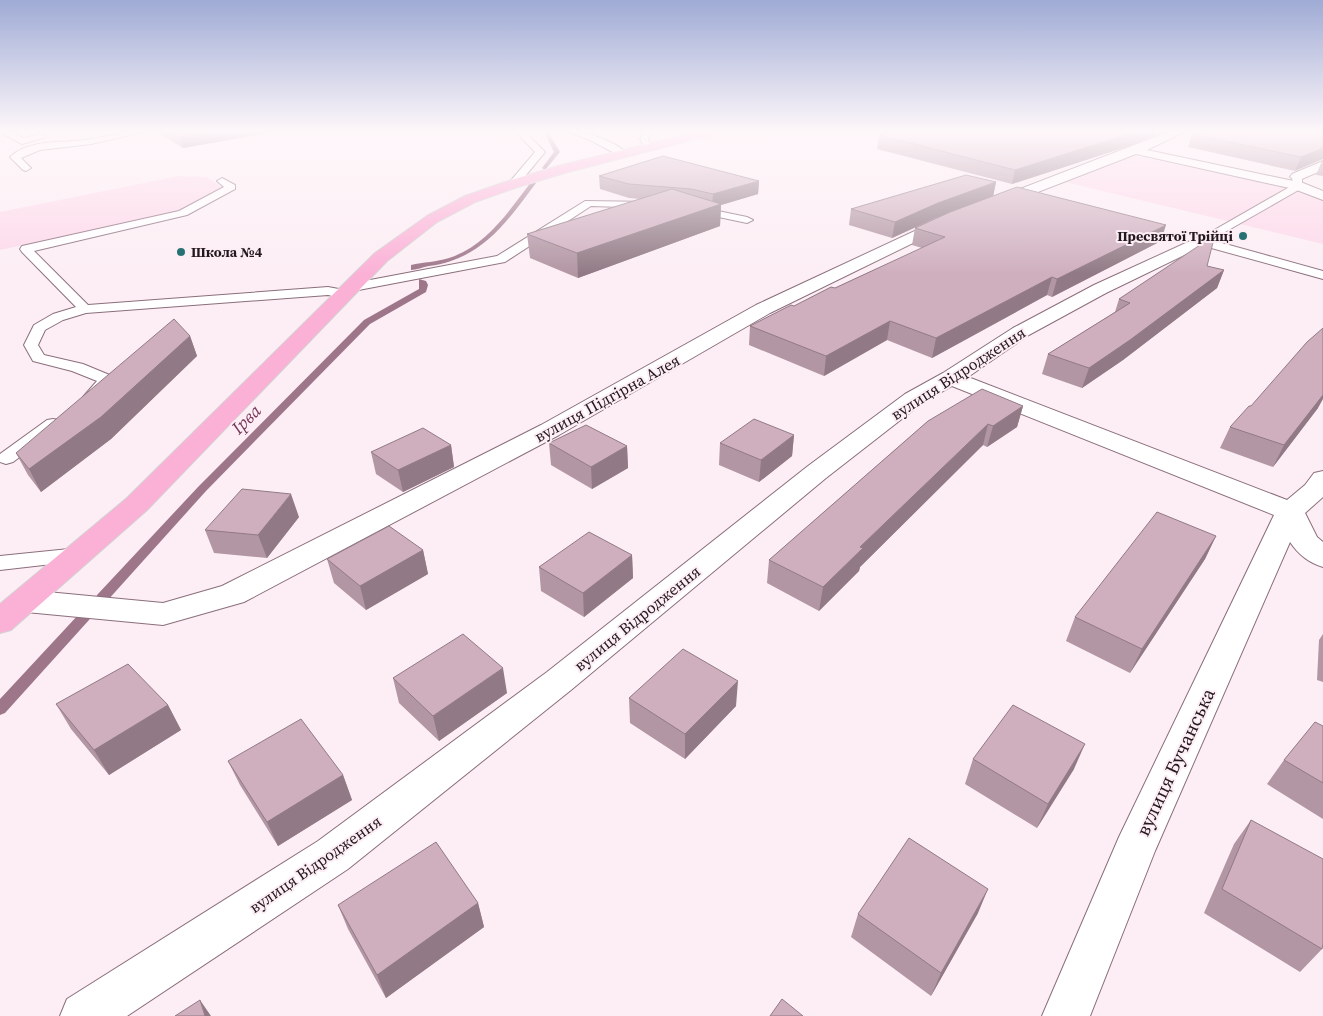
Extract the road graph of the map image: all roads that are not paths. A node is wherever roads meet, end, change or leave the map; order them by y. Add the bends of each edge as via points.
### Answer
1 (516, 179) edge
2 (529, 179) edge
3 (1056, 179) edge
4 (1290, 179) edge
5 (222, 181) dead end
6 (1298, 181) junction
7 (512, 184) junction
8 (1323, 196) edge
9 (662, 205) edge
10 (681, 207) edge
11 (747, 220) dead end
12 (1201, 241) junction
13 (1323, 275) edge
14 (346, 291) junction
15 (85, 310) junction
16 (951, 378) junction
17 (82, 404) edge
18 (66, 414) edge
19 (6, 458) dead end
20 (1323, 479) edge
21 (1290, 511) junction
22 (79, 555) junction
23 (1323, 557) edge
24 (0, 563) edge
25 (26, 600) junction
26 (0, 622) edge
27 (84, 1016) edge
28 (1066, 1016) edge

1 - 7 lane
2 - 7 highway
3 - 25 street, вулиця Підгірна Алея via 941,223 763,309 550,430 233,594 162,614
4 - 6 street
5 - 15 lane via 231,187 183,213 26,249
6 - 8 street
6 - 12 lane
7 - 14 highway via 470,199 432,219 381,257
9 - 14 lane via 589,203 501,259
10 - 11 lane
12 - 13 lane
12 - 16 street, вулиця Відродження via 1020,332
14 - 15 lane
14 - 22 highway via 137,504
15 - 17 lane via 39,328 31,345 38,358 106,378 97,393
16 - 21 street
16 - 27 street, вулиця Відродження via 913,399 817,472 559,681 333,855
18 - 19 lane
20 - 21 street, вулиця Бучанська
21 - 23 street via 1305,542
21 - 28 street, вулиця Бучанська via 1134,851
22 - 24 lane
22 - 25 highway
25 - 26 highway

